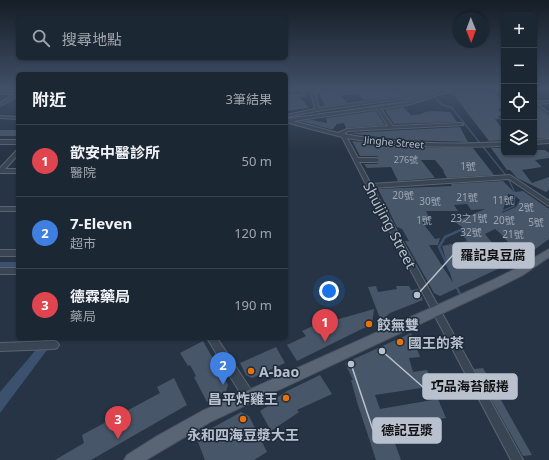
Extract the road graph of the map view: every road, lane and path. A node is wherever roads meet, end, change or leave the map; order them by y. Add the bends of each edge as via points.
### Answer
1 (321, 109) edge
2 (366, 109) edge
3 (379, 109) edge
4 (317, 110) joint
5 (0, 117) edge
6 (16, 118) edge
7 (288, 118) edge
8 (288, 119) edge
9 (288, 120) edge
10 (462, 124) dead end
11 (392, 128) junction
12 (341, 136) junction
13 (549, 141) edge
14 (0, 142) edge
15 (16, 142) edge
16 (537, 142) edge
17 (501, 144) edge
18 (16, 154) edge
19 (356, 160) junction
20 (377, 160) dead end
21 (0, 171) edge
22 (16, 171) edge
23 (369, 186) junction
24 (549, 204) edge
25 (0, 209) edge
26 (16, 209) edge
27 (549, 252) edge
28 (0, 253) edge
29 (16, 253) edge
30 (0, 271) edge
31 (16, 271) edge
32 (437, 311) junction
33 (213, 340) edge
34 (54, 345) dead end
35 (1, 349) edge
36 (249, 397) junction
37 (132, 460) edge
38 (518, 460) edge

1 - 4 street
2 - 8 street
3 - 11 street
4 - 7 street
5 - 6 street
9 - 12 street, Jinghe Street
10 - 11 street
11 - 12 street via 347,130
12 - 17 street, Jinghe Street via 414,145
12 - 19 street, Shuijing Street
13 - 16 street
14 - 15 street
18 - 21 street
19 - 20 street
19 - 23 street, Shuijing Street
21 - 22 street
23 - 24 street via 510,177
23 - 32 street, Shuijing Street via 391,231
25 - 26 street
27 - 32 main road via 502,281
28 - 29 street
30 - 31 street
32 - 36 main road
32 - 38 street, Shuijing Street
33 - 36 street
34 - 35 street
36 - 37 main road via 207,416

